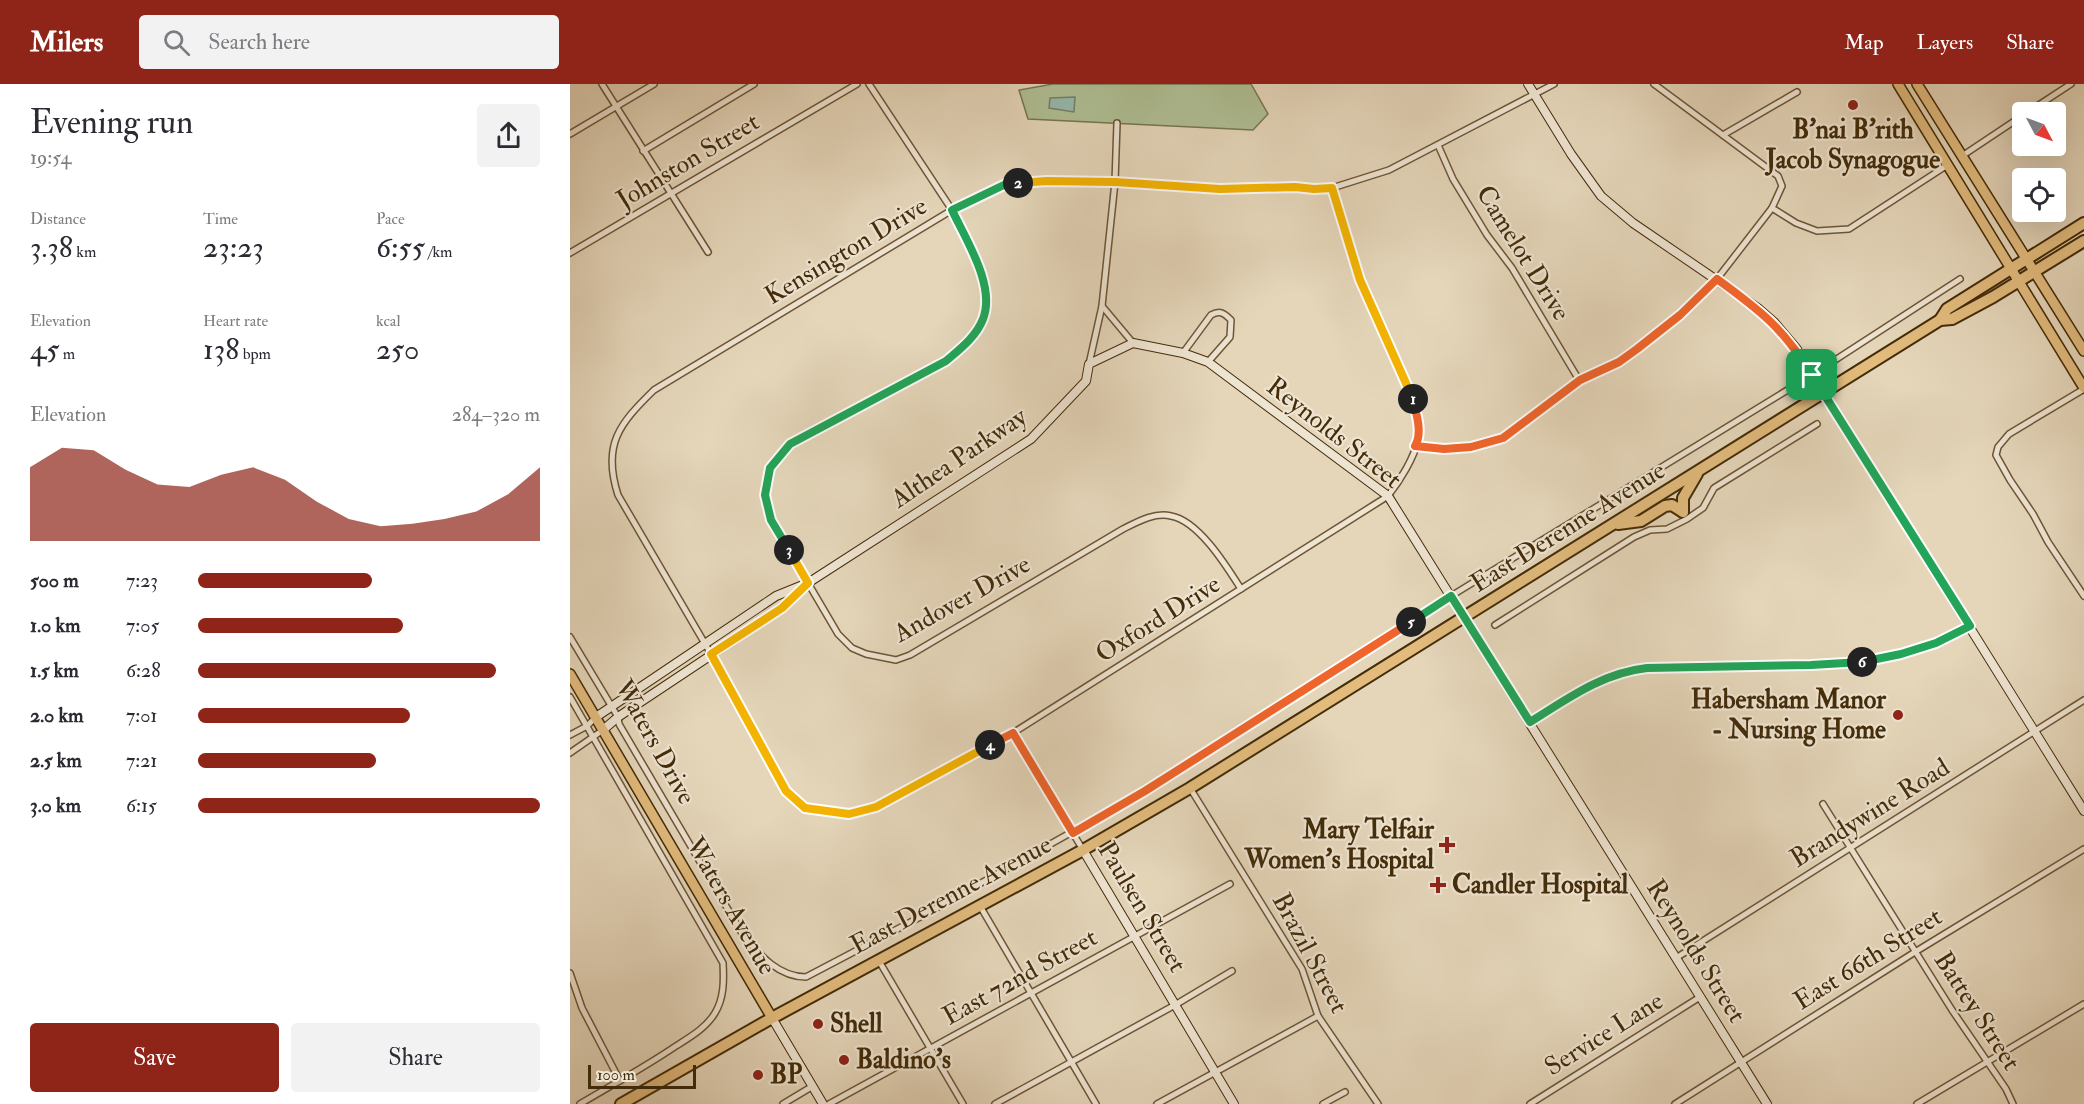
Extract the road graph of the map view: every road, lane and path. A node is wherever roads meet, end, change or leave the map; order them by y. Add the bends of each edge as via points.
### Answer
1 (602, 84) edge
2 (654, 84) edge
3 (754, 84) edge
4 (856, 84) edge
5 (869, 84) edge
6 (1528, 84) edge
7 (1554, 84) edge
8 (1654, 84) edge
9 (1898, 84) edge
10 (1917, 84) edge
11 (2071, 84) edge
12 (1797, 92) dead end
13 (1534, 95) junction
14 (2043, 102) edge
15 (616, 106) junction
16 (1117, 123) dead end
17 (2012, 123) edge
18 (570, 134) edge
19 (1723, 135) junction
20 (1438, 145) junction
21 (643, 151) junction
22 (1962, 156) junction
23 (1946, 166) junction
24 (1115, 182) junction
25 (1332, 188) junction
26 (671, 194) junction
27 (1772, 208) junction
28 (952, 210) junction
29 (2084, 223) edge
30 (2084, 241) edge
31 (708, 252) dead end
32 (570, 253) edge
33 (2026, 259) junction
34 (2011, 268) junction
35 (2035, 273) junction
36 (1717, 279) junction
37 (1960, 279) dead end
38 (2019, 282) junction
39 (1102, 306) junction
40 (1940, 320) junction
41 (1133, 343) junction
42 (2084, 351) edge
43 (1183, 354) junction
44 (1208, 362) junction
45 (1089, 364) junction
46 (1812, 375) junction
47 (1580, 380) junction
48 (2084, 388) edge
49 (1824, 394) junction
50 (1817, 424) dead end
51 (1415, 446) junction
52 (1698, 472) junction
53 (1388, 496) junction
54 (1615, 524) junction
55 (808, 583) junction
56 (1241, 589) junction
57 (1451, 596) junction
58 (2084, 596) edge
59 (1464, 618) junction
60 (1495, 625) dead end
61 (1970, 626) junction
62 (570, 637) edge
63 (705, 644) junction
64 (711, 654) junction
65 (570, 674) edge
66 (570, 697) edge
67 (2084, 700) edge
68 (612, 707) junction
69 (596, 717) junction
70 (618, 717) junction
71 (1530, 722) junction
72 (587, 726) junction
73 (603, 730) junction
74 (2035, 732) junction
75 (1013, 733) junction
76 (570, 735) edge
77 (594, 737) junction
78 (570, 753) edge
79 (1190, 788) junction
80 (1822, 804) dead end
81 (2084, 811) edge
82 (1073, 833) junction
83 (1850, 848) junction
84 (2084, 849) edge
85 (1083, 850) junction
86 (1230, 884) dead end
87 (980, 906) junction
88 (1135, 937) junction
89 (1915, 952) junction
90 (1676, 958) junction
91 (878, 960) junction
92 (1232, 971) dead end
93 (570, 973) edge
94 (1031, 993) junction
95 (1700, 997) junction
96 (2084, 1004) edge
97 (1175, 1005) junction
98 (1318, 1016) junction
99 (772, 1018) junction
100 (930, 1048) junction
101 (1987, 1060) junction
102 (1071, 1062) junction
103 (1740, 1062) junction
104 (1215, 1072) junction
105 (620, 1081) junction
106 (813, 1086) junction
107 (1345, 1092) dead end
108 (580, 1104) edge
109 (621, 1104) edge
110 (783, 1104) edge
111 (824, 1104) edge
112 (829, 1104) edge
113 (963, 1104) edge
114 (995, 1104) edge
115 (1096, 1104) edge
116 (1157, 1104) edge
117 (1234, 1104) edge
118 (1323, 1104) edge
119 (1378, 1104) edge
120 (1530, 1104) edge
121 (1675, 1104) edge
122 (1767, 1104) edge
123 (1917, 1104) edge
124 (2013, 1104) edge

1 - 15 street
2 - 15 street
3 - 21 street
4 - 26 street, Johnston Street
5 - 28 street, Andover Drive
6 - 13 street
7 - 13 street, Kensington Drive
8 - 19 street
9 - 23 main road
10 - 22 main road
11 - 14 street
12 - 19 street
13 - 20 street, Kensington Drive
13 - 36 street via 1601,195 1633,223
15 - 18 street
15 - 21 street
16 - 24 street, Althea Parkway
17 - 22 street
19 - 27 street via 1778,176 1782,186
20 - 25 street, Kensington Drive via 1389,170
20 - 47 street, Camelot Drive via 1453,179
21 - 26 street
22 - 33 main road
23 - 27 street via 1849,229 1817,231
23 - 34 main road
24 - 25 street, Kensington Drive via 1220,189
24 - 28 street, Kensington Drive via 1008,183
24 - 39 street, Althea Parkway
25 - 51 street, Oxford Drive via 1360,280 1412,396 1418,421
26 - 31 street
26 - 32 street, Johnston Street
27 - 36 street
28 - 55 street, Andover Drive via 985,282 985,310 976,331 946,361 790,444 770,468 765,495 771,520
28 - 63 street, Kensington Drive via 660,385 620,429 611,454 618,495
29 - 33 highway, East Derenne Avenue
30 - 35 highway, East Derenne Avenue
33 - 34 highway, East Derenne Avenue
33 - 35 main road
34 - 38 main road
34 - 40 highway, East Derenne Avenue via 1947,309
35 - 38 highway, East Derenne Avenue
35 - 42 main road
36 - 46 street via 1774,322
36 - 47 street via 1637,349
37 - 46 street
38 - 40 highway, East Derenne Avenue via 1952,319
38 - 48 main road
39 - 41 street
39 - 45 street, Althea Parkway
40 - 49 highway, East Derenne Avenue
41 - 43 street, Reynolds Street
41 - 45 street
43 - 44 street, Reynolds Street
43 - 44 street via 1211,315 1224,314 1231,320 1230,337
44 - 53 street, Reynolds Street
45 - 55 street, Althea Parkway via 1086,381 1032,439
46 - 49 street
46 - 57 street
47 - 51 street via 1503,438 1462,448
48 - 58 street via 2009,434 1996,455
49 - 52 highway, East Derenne Avenue
49 - 61 street
50 - 60 street via 1714,488 1703,508 1688,519 1634,537
51 - 53 street, Oxford Drive via 1403,477
52 - 54 highway, East Derenne Avenue
52 - 54 highway via 1686,492 1683,512 1665,506 1641,521
53 - 56 street, Oxford Drive
53 - 57 street, Reynolds Street
54 - 59 highway, East Derenne Avenue
55 - 56 street, Andover Drive via 838,634 852,648 896,660 1148,517 1172,516 1189,525 1208,542
55 - 63 street, Althea Parkway via 776,596
55 - 64 street, Althea Parkway via 782,608
56 - 75 street, Oxford Drive
57 - 59 street, Reynolds Street
57 - 82 street
59 - 71 street, Reynolds Street
59 - 79 highway, East Derenne Avenue
61 - 71 street via 1927,646 1852,664 1627,670 1582,689
61 - 74 street
62 - 68 street, Waters Drive
63 - 64 street, Kensington Drive
63 - 68 street, Althea Parkway
64 - 70 street, Althea Parkway
64 - 75 street, Oxford Drive via 786,791 805,808 849,814 876,807
65 - 69 main road, Waters Drive
66 - 72 street, Waters Drive
67 - 74 street, Brandywine Road
68 - 69 street, Althea Parkway
68 - 70 street, Waters Drive
69 - 72 street, Althea Parkway
69 - 73 main road, Waters Drive
70 - 73 street, Althea Parkway
70 - 82 street, Waters Drive via 743,935 767,962 793,977 806,977
71 - 90 street, Reynolds Street
72 - 76 street, Althea Parkway
72 - 77 street, Waters Drive
73 - 77 street, Althea Parkway
73 - 99 main road, Waters Avenue
74 - 81 street
74 - 83 street, Brandywine Road
75 - 82 street, Paulsen Street
77 - 78 street, Althea Parkway
77 - 105 street, Waters Drive via 723,963 722,997 704,1027
79 - 85 highway, East Derenne Avenue
79 - 98 street, Brazil Street via 1302,969
80 - 83 street, Battey Street
82 - 85 street, Paulsen Street
83 - 89 street, Battey Street
83 - 90 street, Brandywine Road
84 - 89 street, East 66th Street
85 - 87 highway, East Derenne Avenue
85 - 88 street, Paulsen Street
86 - 88 street, East 72nd Street
87 - 91 highway, East Derenne Avenue
87 - 94 street
88 - 94 street, East 72nd Street
88 - 97 street, Paulsen Street
89 - 101 street, Battey Street
89 - 103 street, East 66th Street
90 - 95 street, Reynolds Street
91 - 99 highway, East Derenne Avenue
91 - 100 street
92 - 97 street
93 - 105 street via 582,1008
94 - 100 street, East 72nd Street
94 - 102 street
95 - 103 street, Reynolds Street
95 - 120 street, Service Lane
96 - 101 street
97 - 102 street
97 - 104 street, Paulsen Street
98 - 104 street
98 - 119 street, Brazil Street
99 - 106 street, Waters Avenue
99 - 109 highway, East Derenne Avenue
100 - 112 street, East 72nd Street
100 - 113 street
101 - 123 street
101 - 124 street, Battey Street
102 - 114 street
102 - 115 street
103 - 121 street, East 66th Street
103 - 122 street, Reynolds Street
104 - 116 street
104 - 117 street, Paulsen Street
105 - 108 street
106 - 110 street
106 - 111 street, Waters Avenue
107 - 118 street

